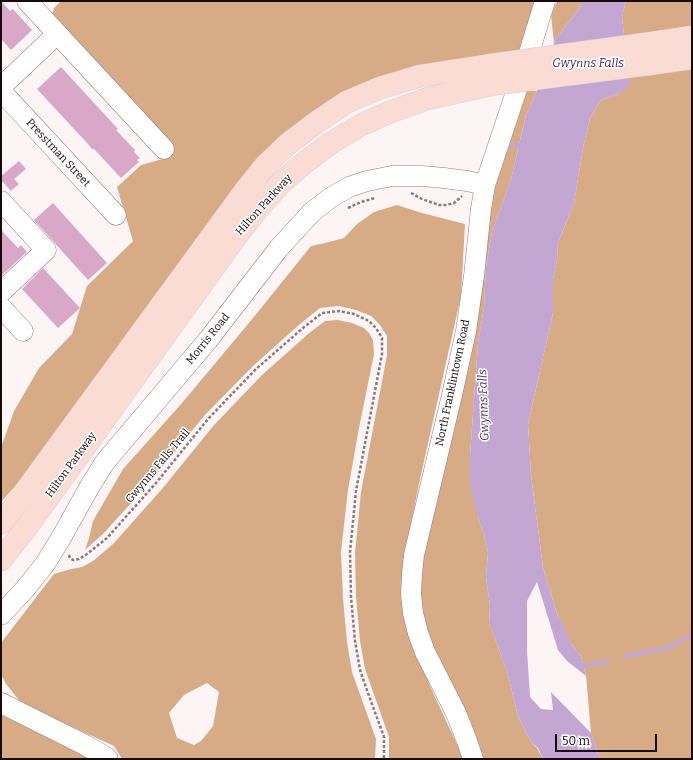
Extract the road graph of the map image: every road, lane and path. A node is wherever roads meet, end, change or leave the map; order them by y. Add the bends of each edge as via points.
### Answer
1 (27, 1) edge
2 (545, 1) edge
3 (57, 34) junction
4 (692, 38) edge
5 (647, 54) junction
6 (692, 58) edge
7 (492, 75) junction
8 (1, 87) edge
9 (1, 91) edge
10 (164, 149) dead end
11 (476, 183) junction
12 (405, 192) dead end
13 (379, 196) dead end
14 (1, 201) edge
15 (345, 210) dead end
16 (116, 215) dead end
17 (2, 305) edge
18 (23, 331) dead end
19 (1, 523) edge
20 (68, 553) dead end
21 (1, 560) edge
22 (1, 615) edge
23 (1, 703) edge
24 (108, 759) edge
25 (384, 759) edge
26 (473, 759) edge

1 - 3 street
2 - 11 street, North Franklintown Road via 529,54
3 - 8 street
3 - 10 street
4 - 5 main road, Hilton Parkway
5 - 6 main road, Hilton Parkway
5 - 7 main road, Hilton Parkway, bridge
7 - 19 main road, Hilton Parkway via 420,76 380,88 347,102 288,144 240,196
7 - 21 main road, Hilton Parkway via 361,125 331,143 281,183 235,238
9 - 16 street, Presstman Street
11 - 12 path via 454,203 446,206
11 - 22 street, Morris Road via 415,175 373,179 349,187 312,212 279,248 208,340 105,462 45,564
11 - 26 street, North Franklintown Road via 481,209 466,331 414,555 411,594 413,614 425,652 456,713
13 - 15 path
14 - 17 street via 46,250
17 - 18 street
20 - 25 path, Gwynns Falls Trail via 70,558 79,559 107,538 208,419 256,369 322,313 339,311 369,320 382,338 382,354 356,491 350,552 351,597 360,670 384,738
23 - 24 street

